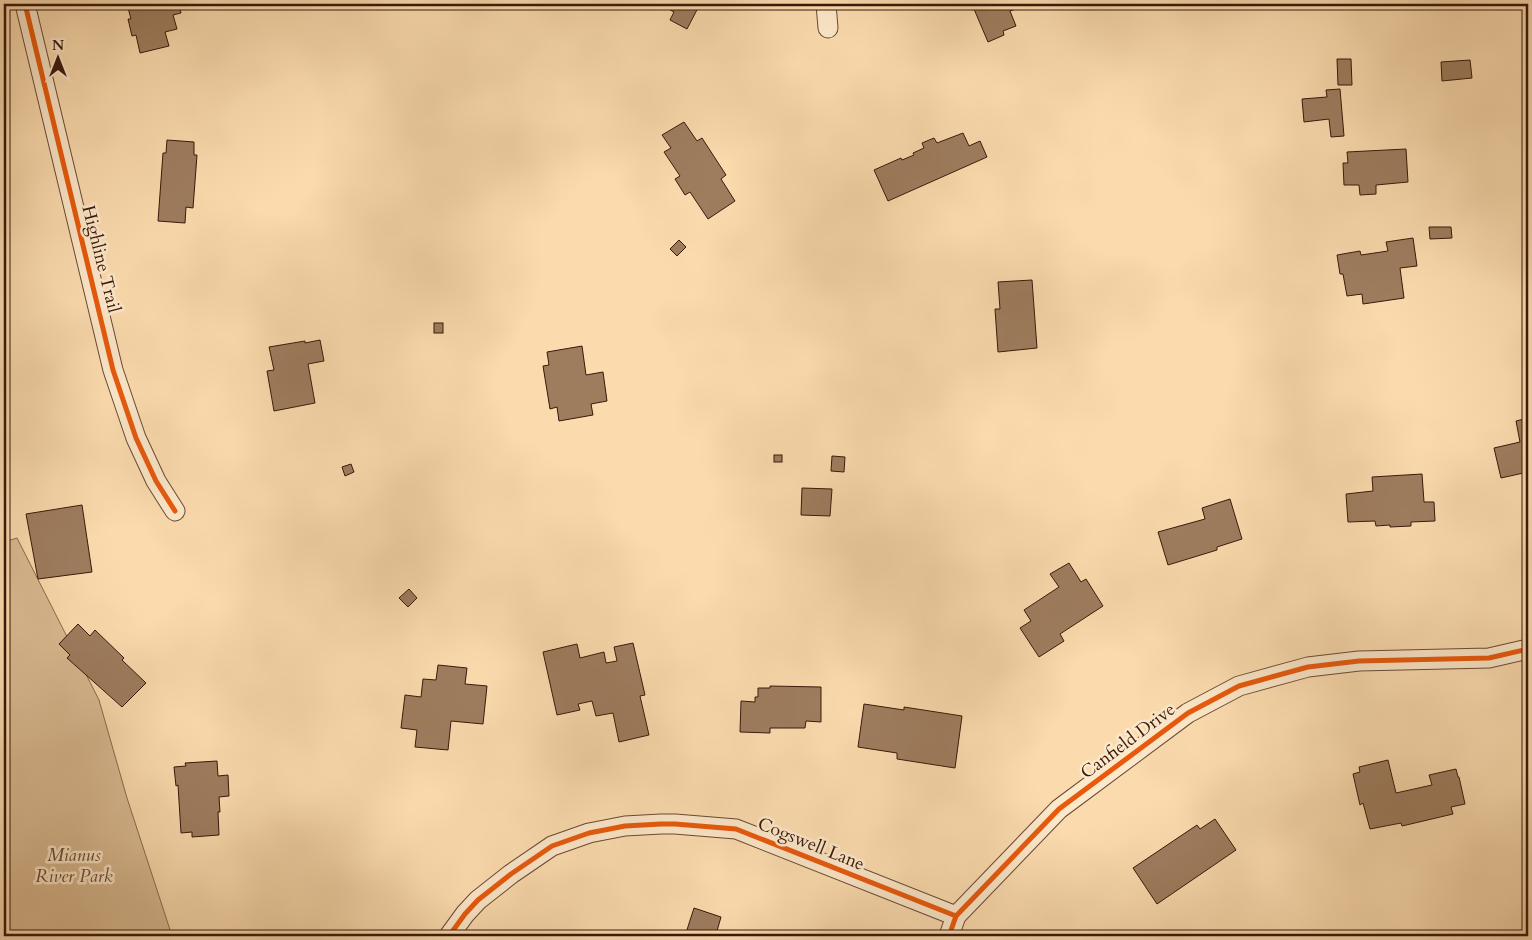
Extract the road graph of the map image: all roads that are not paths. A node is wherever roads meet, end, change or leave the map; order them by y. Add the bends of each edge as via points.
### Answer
1 (25, 4) edge
2 (826, 4) edge
3 (828, 28) dead end
4 (175, 511) dead end
5 (1528, 649) edge
6 (956, 916) junction
7 (449, 936) edge
8 (949, 936) edge

1 - 4 street, Highline Trail via 113,370 136,438 156,481
2 - 3 street
5 - 6 street, Canfield Drive via 1489,658 1360,661 1308,667 1239,686 1188,713 1059,809
6 - 7 street, Cogswell Lane via 736,829 661,824 598,831 552,846 478,900
6 - 8 street, Canfield Drive

